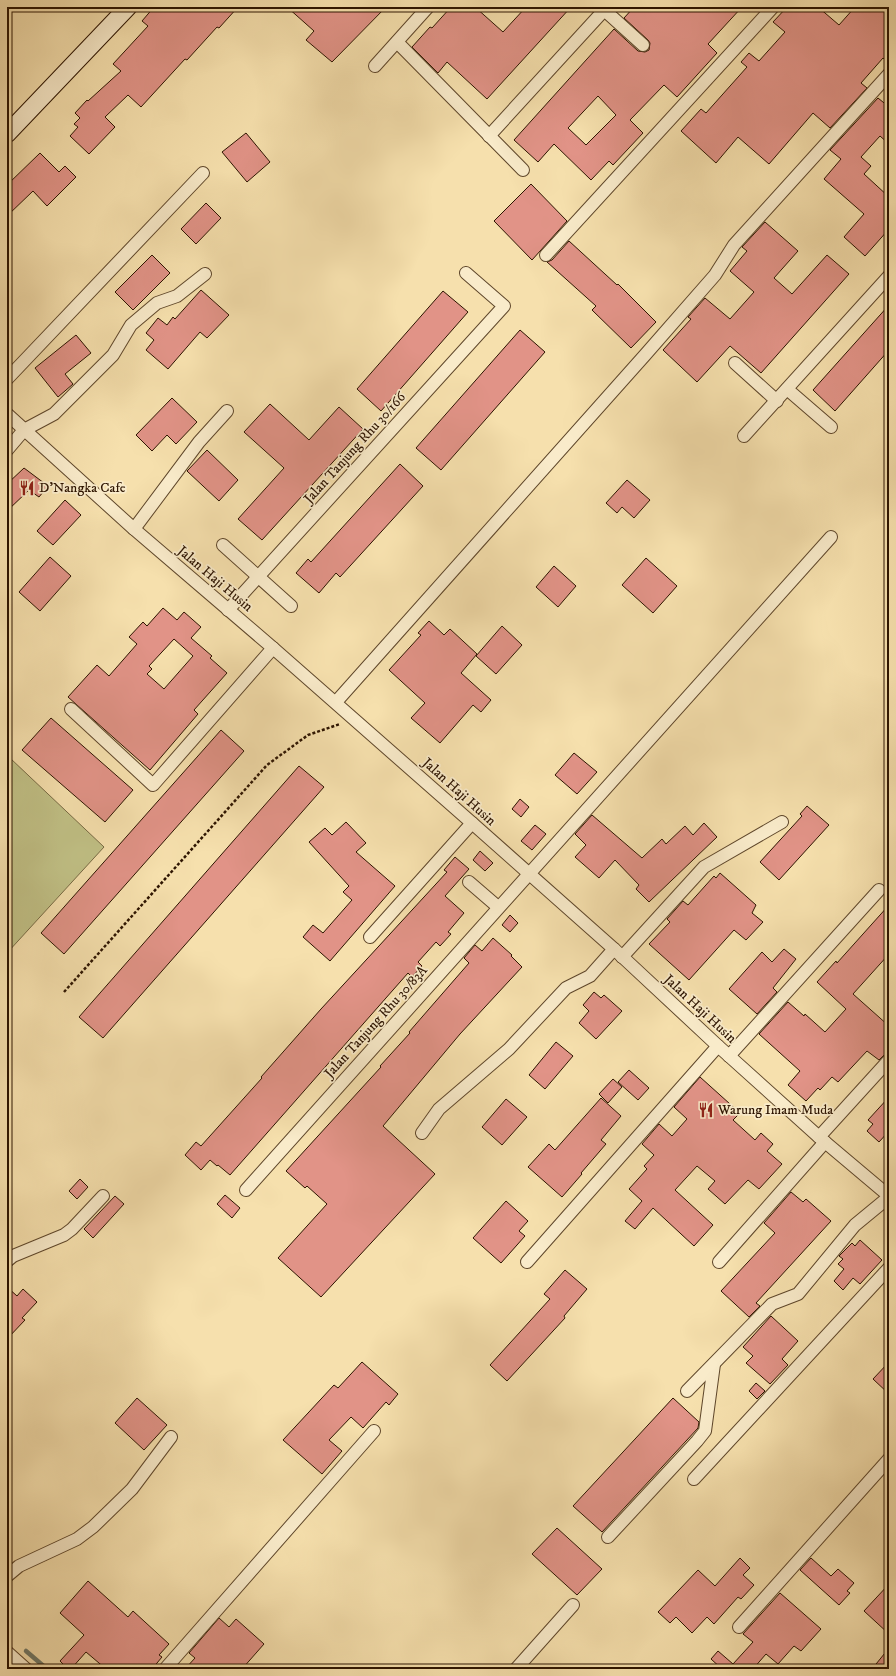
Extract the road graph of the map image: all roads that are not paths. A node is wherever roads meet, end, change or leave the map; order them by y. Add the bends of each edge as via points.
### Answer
1 (128, 7) edge
2 (428, 7) edge
3 (773, 7) edge
4 (604, 8) edge
5 (397, 42) junction
6 (643, 45) dead end
7 (375, 66) dead end
8 (889, 74) edge
9 (7, 134) edge
10 (489, 136) junction
11 (523, 170) dead end
12 (203, 173) dead end
13 (546, 255) dead end
14 (466, 272) dead end
15 (205, 274) dead end
16 (889, 276) edge
17 (735, 363) dead end
18 (7, 379) edge
19 (787, 389) junction
20 (777, 400) junction
21 (227, 411) dead end
22 (7, 414) edge
23 (831, 427) dead end
24 (24, 430) junction
25 (744, 436) dead end
26 (7, 450) edge
27 (134, 529) junction
28 (831, 537) dead end
29 (223, 545) dead end
30 (259, 576) junction
31 (291, 606) dead end
32 (228, 610) junction
33 (273, 648) junction
34 (336, 702) junction
35 (71, 709) dead end
36 (782, 822) dead end
37 (472, 823) junction
38 (528, 874) junction
39 (469, 882) dead end
40 (880, 890) dead end
41 (498, 908) junction
42 (370, 937) dead end
43 (618, 953) junction
44 (718, 1046) junction
45 (729, 1056) junction
46 (889, 1060) edge
47 (422, 1133) dead end
48 (822, 1140) junction
49 (246, 1190) dead end
50 (103, 1196) dead end
51 (889, 1197) edge
52 (7, 1261) edge
53 (527, 1262) dead end
54 (719, 1262) dead end
55 (889, 1268) edge
56 (714, 1364) junction
57 (687, 1392) dead end
58 (374, 1432) dead end
59 (171, 1437) dead end
60 (889, 1459) edge
61 (694, 1479) dead end
62 (608, 1537) dead end
63 (7, 1576) edge
64 (573, 1605) dead end
65 (739, 1627) dead end
66 (7, 1652) edge
67 (26, 1669) edge
68 (165, 1669) edge
69 (516, 1669) edge

1 - 9 street
2 - 5 street
3 - 13 street
4 - 6 street
4 - 10 street
5 - 7 street
5 - 10 street
8 - 34 street via 734,245 715,275
10 - 11 street
12 - 18 street
14 - 30 street, Jalan Tanjung Rhu 30/166 via 504,306
15 - 24 street via 177,296 157,303 131,325 113,355 54,414
16 - 19 street
17 - 20 street
19 - 20 street
19 - 23 street
20 - 25 street
21 - 27 street via 199,442
22 - 24 street, Jalan Haji Husin
24 - 26 street
24 - 27 street, Jalan Haji Husin
27 - 32 street, Jalan Haji Husin
28 - 38 street, Jalan Tanjung Rhu 30/83A
29 - 30 street
30 - 31 street
30 - 32 street, Jalan Tanjung Rhu 30/166
32 - 33 street, Jalan Haji Husin
33 - 34 street, Jalan Haji Husin
33 - 35 street via 153,785
34 - 37 street, Jalan Haji Husin
36 - 43 street via 704,867
37 - 38 street, Jalan Haji Husin
37 - 42 street
38 - 41 street, Jalan Tanjung Rhu 30/83A
38 - 43 street, Jalan Haji Husin
39 - 41 street
40 - 45 street
41 - 49 street, Jalan Tanjung Rhu 30/83A
43 - 44 street, Jalan Haji Husin
43 - 47 street via 590,976 566,988 509,1049 439,1109
44 - 45 street, Jalan Haji Husin
44 - 53 street
45 - 48 street, Jalan Haji Husin
46 - 48 street
48 - 51 street, Jalan Haji Husin
48 - 54 street
50 - 52 street via 64,1235 13,1256
51 - 56 street via 855,1224 798,1294 772,1304
55 - 61 street
56 - 57 street
56 - 62 street via 705,1431 698,1442
58 - 68 street
59 - 63 street via 132,1489 86,1533 19,1566
60 - 65 street
64 - 69 street
66 - 67 street

